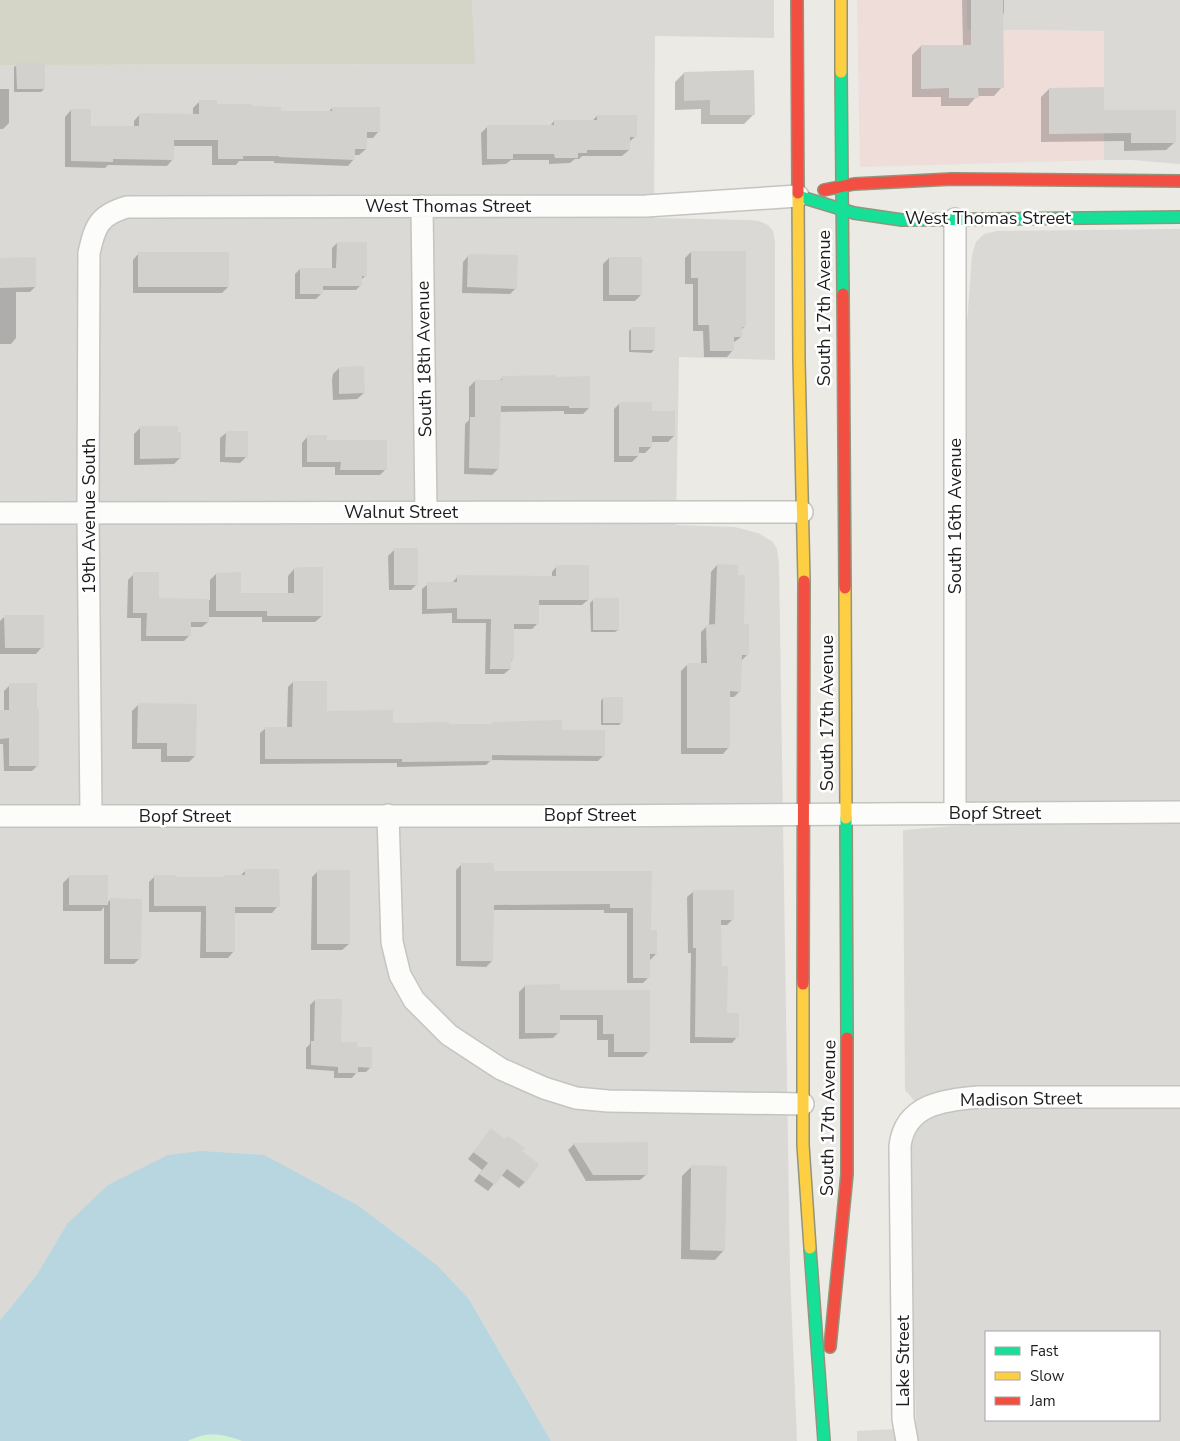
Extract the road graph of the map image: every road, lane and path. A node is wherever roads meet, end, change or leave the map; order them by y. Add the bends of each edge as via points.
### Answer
1 (797, 0) edge
2 (841, 0) edge
3 (1180, 181) edge
4 (841, 186) junction
5 (798, 196) junction
6 (422, 206) junction
7 (841, 210) junction
8 (1180, 217) edge
9 (101, 219) joint
10 (955, 219) junction
11 (88, 512) junction
12 (426, 512) junction
13 (802, 512) junction
14 (0, 513) edge
15 (1180, 812) edge
16 (845, 813) junction
17 (955, 813) junction
18 (804, 814) junction
19 (388, 815) junction
20 (0, 816) edge
21 (91, 816) junction
22 (1180, 1097) edge
23 (803, 1104) junction
24 (902, 1280) joint
25 (823, 1426) junction
26 (824, 1441) edge
27 (907, 1441) edge

1 - 5 main road, South 17th Avenue
2 - 4 main road, South 17th Avenue
3 - 4 main road, West Thomas Street via 952,179
4 - 5 main road, West Thomas Street
4 - 7 main road, South 17th Avenue
5 - 6 street, West Thomas Street via 661,205
5 - 7 main road, West Thomas Street
5 - 13 main road, South 17th Avenue
6 - 9 street, West Thomas Street via 127,207
6 - 12 street, South 18th Avenue
7 - 10 main road, West Thomas Street via 892,219
7 - 16 main road, South 17th Avenue
8 - 10 main road, West Thomas Street
9 - 11 street, 19th Avenue South via 94,231 89,253
10 - 17 street, South 16th Avenue
11 - 12 street, Walnut Street
11 - 14 street, Walnut Street
11 - 21 street, 19th Avenue South
12 - 13 street, Walnut Street
13 - 18 main road, South 17th Avenue
15 - 17 street, Bopf Street
16 - 17 street, Bopf Street
16 - 18 street, Bopf Street
16 - 25 main road, South 17th Avenue via 847,1174
18 - 19 street, Bopf Street
18 - 23 main road, South 17th Avenue
19 - 21 street, Bopf Street
19 - 23 street via 392,942 400,975 414,1000 449,1036 501,1069 576,1098
20 - 21 street, Bopf Street
22 - 24 street, Madison Street via 979,1097 954,1099 924,1108 911,1118 901,1133
23 - 25 main road, South 17th Avenue
24 - 27 street, Lake Street via 903,1419
25 - 26 main road, South 17th Avenue

